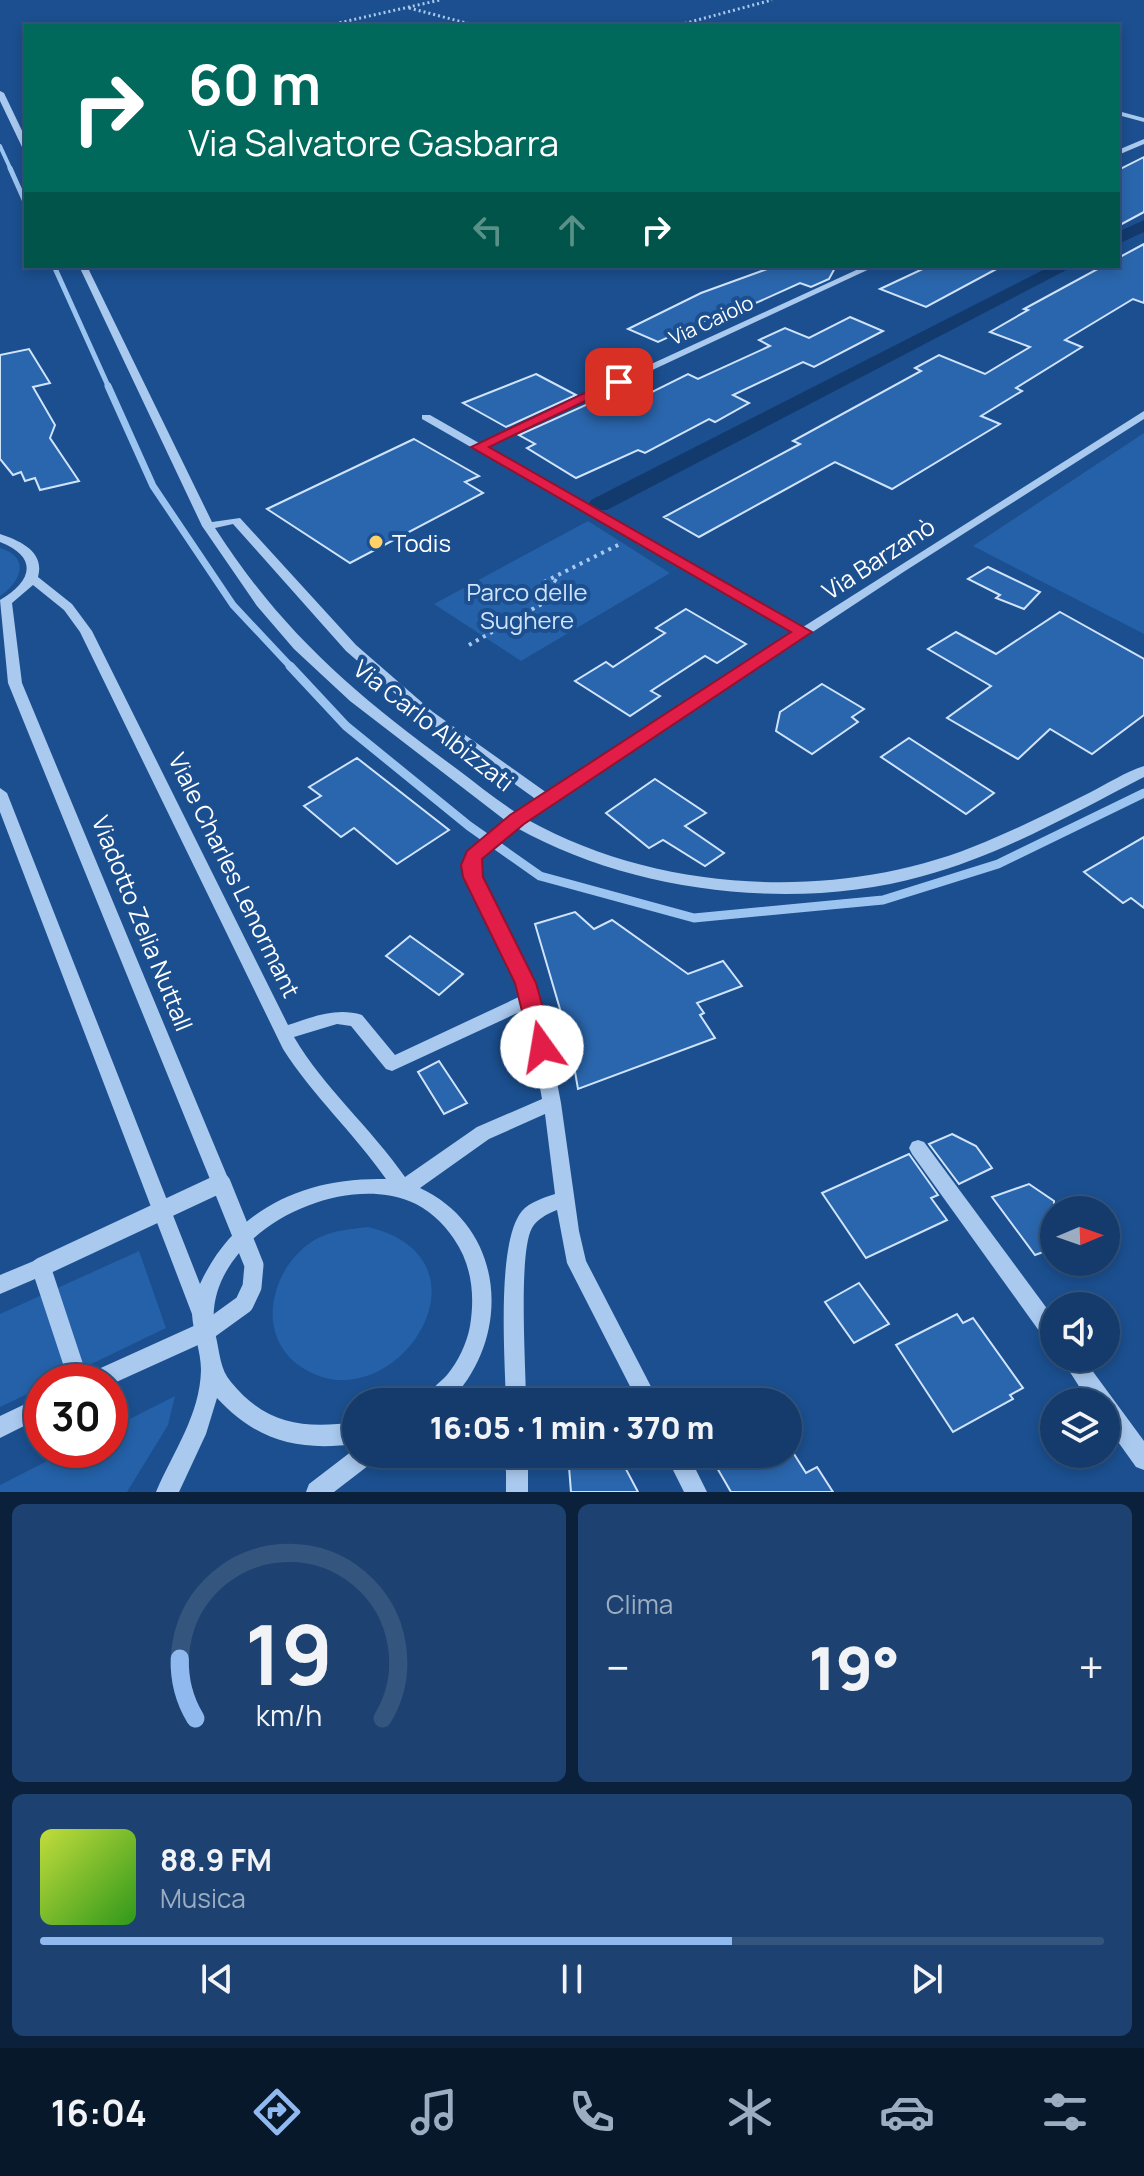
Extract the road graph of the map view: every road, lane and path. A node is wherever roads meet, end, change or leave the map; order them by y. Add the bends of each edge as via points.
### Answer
1 (440, 0) edge
2 (772, 0) edge
3 (408, 8) junction
4 (334, 24) edge
5 (470, 24) edge
6 (682, 24) edge
7 (0, 93) edge
8 (1120, 114) edge
9 (1144, 120) edge
10 (1144, 141) edge
11 (24, 143) edge
12 (1120, 152) edge
13 (84, 268) edge
14 (868, 268) edge
15 (1144, 414) edge
16 (426, 417) dead end
17 (478, 447) junction
18 (208, 526) junction
19 (635, 536) junction
20 (0, 538) edge
21 (32, 579) junction
22 (554, 580) junction
23 (554, 596) junction
24 (3, 604) edge
25 (803, 632) junction
26 (469, 645) dead end
27 (0, 670) edge
28 (15, 683) junction
29 (1144, 771) edge
30 (0, 793) edge
31 (547, 800) junction
32 (512, 824) junction
33 (531, 999) junction
34 (284, 1033) junction
35 (552, 1103) junction
36 (918, 1148) dead end
37 (221, 1183) junction
38 (403, 1189) junction
39 (565, 1200) junction
40 (41, 1267) junction
41 (0, 1285) edge
42 (201, 1312) junction
43 (1040, 1316) edge
44 (73, 1364) edge
45 (128, 1366) edge
46 (211, 1373) junction
47 (450, 1388) edge
48 (516, 1388) edge
49 (642, 1388) edge
50 (24, 1415) edge
51 (1120, 1426) edge
52 (0, 1427) edge
53 (342, 1434) edge
54 (1144, 1459) edge
55 (347, 1468) edge
56 (515, 1468) edge
57 (683, 1468) edge
58 (167, 1492) edge
59 (317, 1492) edge
60 (517, 1492) edge
61 (696, 1492) edge

1 - 3 path
2 - 6 path
3 - 4 path
3 - 5 path
7 - 11 street
8 - 9 street
10 - 12 street
13 - 18 street, Via Carlo Albizzati
14 - 17 street, Via Caiolo
15 - 25 street, Via Barzanò
16 - 17 street
17 - 19 street
18 - 31 street via 236,520 351,648 428,715
18 - 32 street, Via Carlo Albizzati via 298,646 384,723
19 - 22 path
19 - 25 street
20 - 21 street via 30,552 35,564
21 - 24 street
21 - 34 street, Viale Charles Lenormant via 68,607 86,631
22 - 23 path via 544,582
22 - 23 path via 565,593
23 - 26 path
24 - 28 street, Viadotto Zelia Nuttall
25 - 31 street, Via Barzanò
27 - 28 street, Viadotto Zelia Nuttall
28 - 37 street, Viadotto Zelia Nuttall
29 - 32 street, Via Carlo Albizzati via 967,856 889,879 823,889 671,875
30 - 42 street
31 - 32 street, Via Barzanò
32 - 33 street, Via Barzanò via 481,847 471,861 471,873
33 - 34 street via 392,1064 356,1020 337,1017
33 - 35 street
34 - 38 street, Viale Charles Lenormant via 298,1060
35 - 38 street via 483,1133
35 - 39 street
36 - 43 street
37 - 40 street, bridge
37 - 45 street, Viadotto Zelia Nuttall, bridge via 254,1265 249,1297 219,1324
38 - 42 street, Viale Charles Lenormant via 343,1189 298,1200 266,1216 222,1262
38 - 47 street, Viale Charles Lenormant via 427,1199 458,1226 482,1279 484,1305 476,1347
39 - 48 street via 533,1212 518,1240
39 - 49 street via 580,1272
40 - 41 street
40 - 44 street
42 - 46 street
46 - 53 street via 225,1394 274,1429 309,1437
46 - 58 street via 192,1439
50 - 52 street
51 - 54 street
55 - 59 street
56 - 60 street
57 - 61 street

